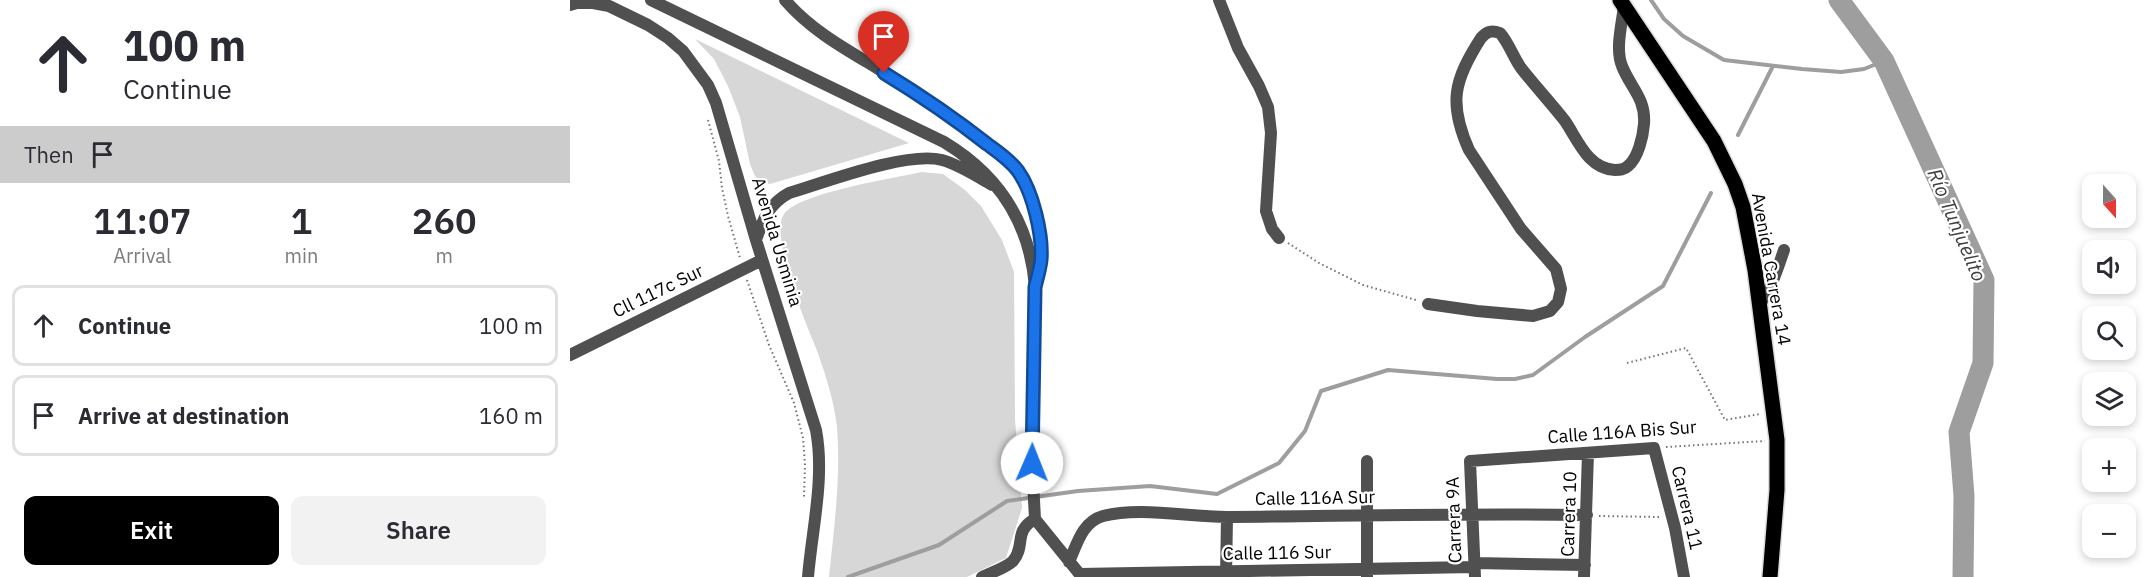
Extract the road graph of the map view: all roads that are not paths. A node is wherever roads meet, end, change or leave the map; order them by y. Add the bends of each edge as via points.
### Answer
1 (651, 0) edge
2 (785, 0) edge
3 (1219, 0) edge
4 (1622, 3) edge
5 (570, 5) edge
6 (998, 189) junction
7 (1279, 238) road end
8 (756, 240) junction
9 (1784, 250) dead end
10 (762, 260) junction
11 (1035, 287) junction
12 (1428, 304) road end
13 (1759, 305) junction
14 (570, 355) edge
15 (1654, 448) joint
16 (1588, 453) junction
17 (1367, 461) dead end
18 (1470, 461) joint
19 (1472, 513) junction
20 (1367, 515) junction
21 (1587, 515) junction
22 (1227, 518) junction
23 (1035, 519) junction
24 (1069, 561) junction
25 (1474, 569) edge
26 (1585, 571) edge
27 (1367, 573) edge
28 (1226, 574) edge
29 (1081, 576) edge
30 (808, 577) edge
31 (982, 577) edge
32 (1684, 577) edge
33 (1770, 577) edge

1 - 6 street via 944,142 973,160
2 - 11 street via 801,19 952,116 1009,160 1019,172 1038,225 1041,261
3 - 7 street via 1268,107 1271,133 1266,211
4 - 12 street via 1619,56 1642,105 1644,125 1636,156 1624,169 1603,168 1594,162 1526,75 1500,33 1493,30 1481,38 1457,86 1456,111 1466,143 1521,229 1556,269 1561,289 1558,302 1550,311 1533,316
4 - 13 main road, Avenida Carrera 14 via 1714,141 1732,176 1743,207
5 - 8 street, Avenida Usminia via 609,6 648,25 668,38 697,68 716,103
6 - 8 street via 942,160 926,157 898,161 789,193 770,207
6 - 11 street via 1028,244
8 - 10 street, Avenida Usminia
9 - 13 street
10 - 14 street, Cll 117c Sur
10 - 30 street, Avenida Usminia via 811,409 819,446 819,482
11 - 23 street
13 - 33 main road, Avenida Carrera 14 via 1777,440
15 - 16 street, Calle 116A Bis Sur
15 - 32 street, Carrera 11
16 - 18 street, Calle 116A Bis Sur
16 - 21 street, Carrera 10
17 - 20 street
18 - 19 street, Carrera 9A
19 - 20 street, Calle 116A Sur
19 - 21 street, Calle 116A Sur
19 - 25 street, Carrera 9A
20 - 22 street, Calle 116A Sur
20 - 27 street
21 - 26 street, Carrera 10
22 - 24 street, Calle 116A Sur via 1148,513 1102,516 1084,528
22 - 28 street
23 - 24 street
23 - 31 street via 1023,529 1015,559
24 - 29 street
25 - 26 street, Calle 116 Sur
25 - 27 street, Calle 116 Sur
27 - 28 street, Calle 116 Sur
28 - 29 street, Calle 116 Sur

